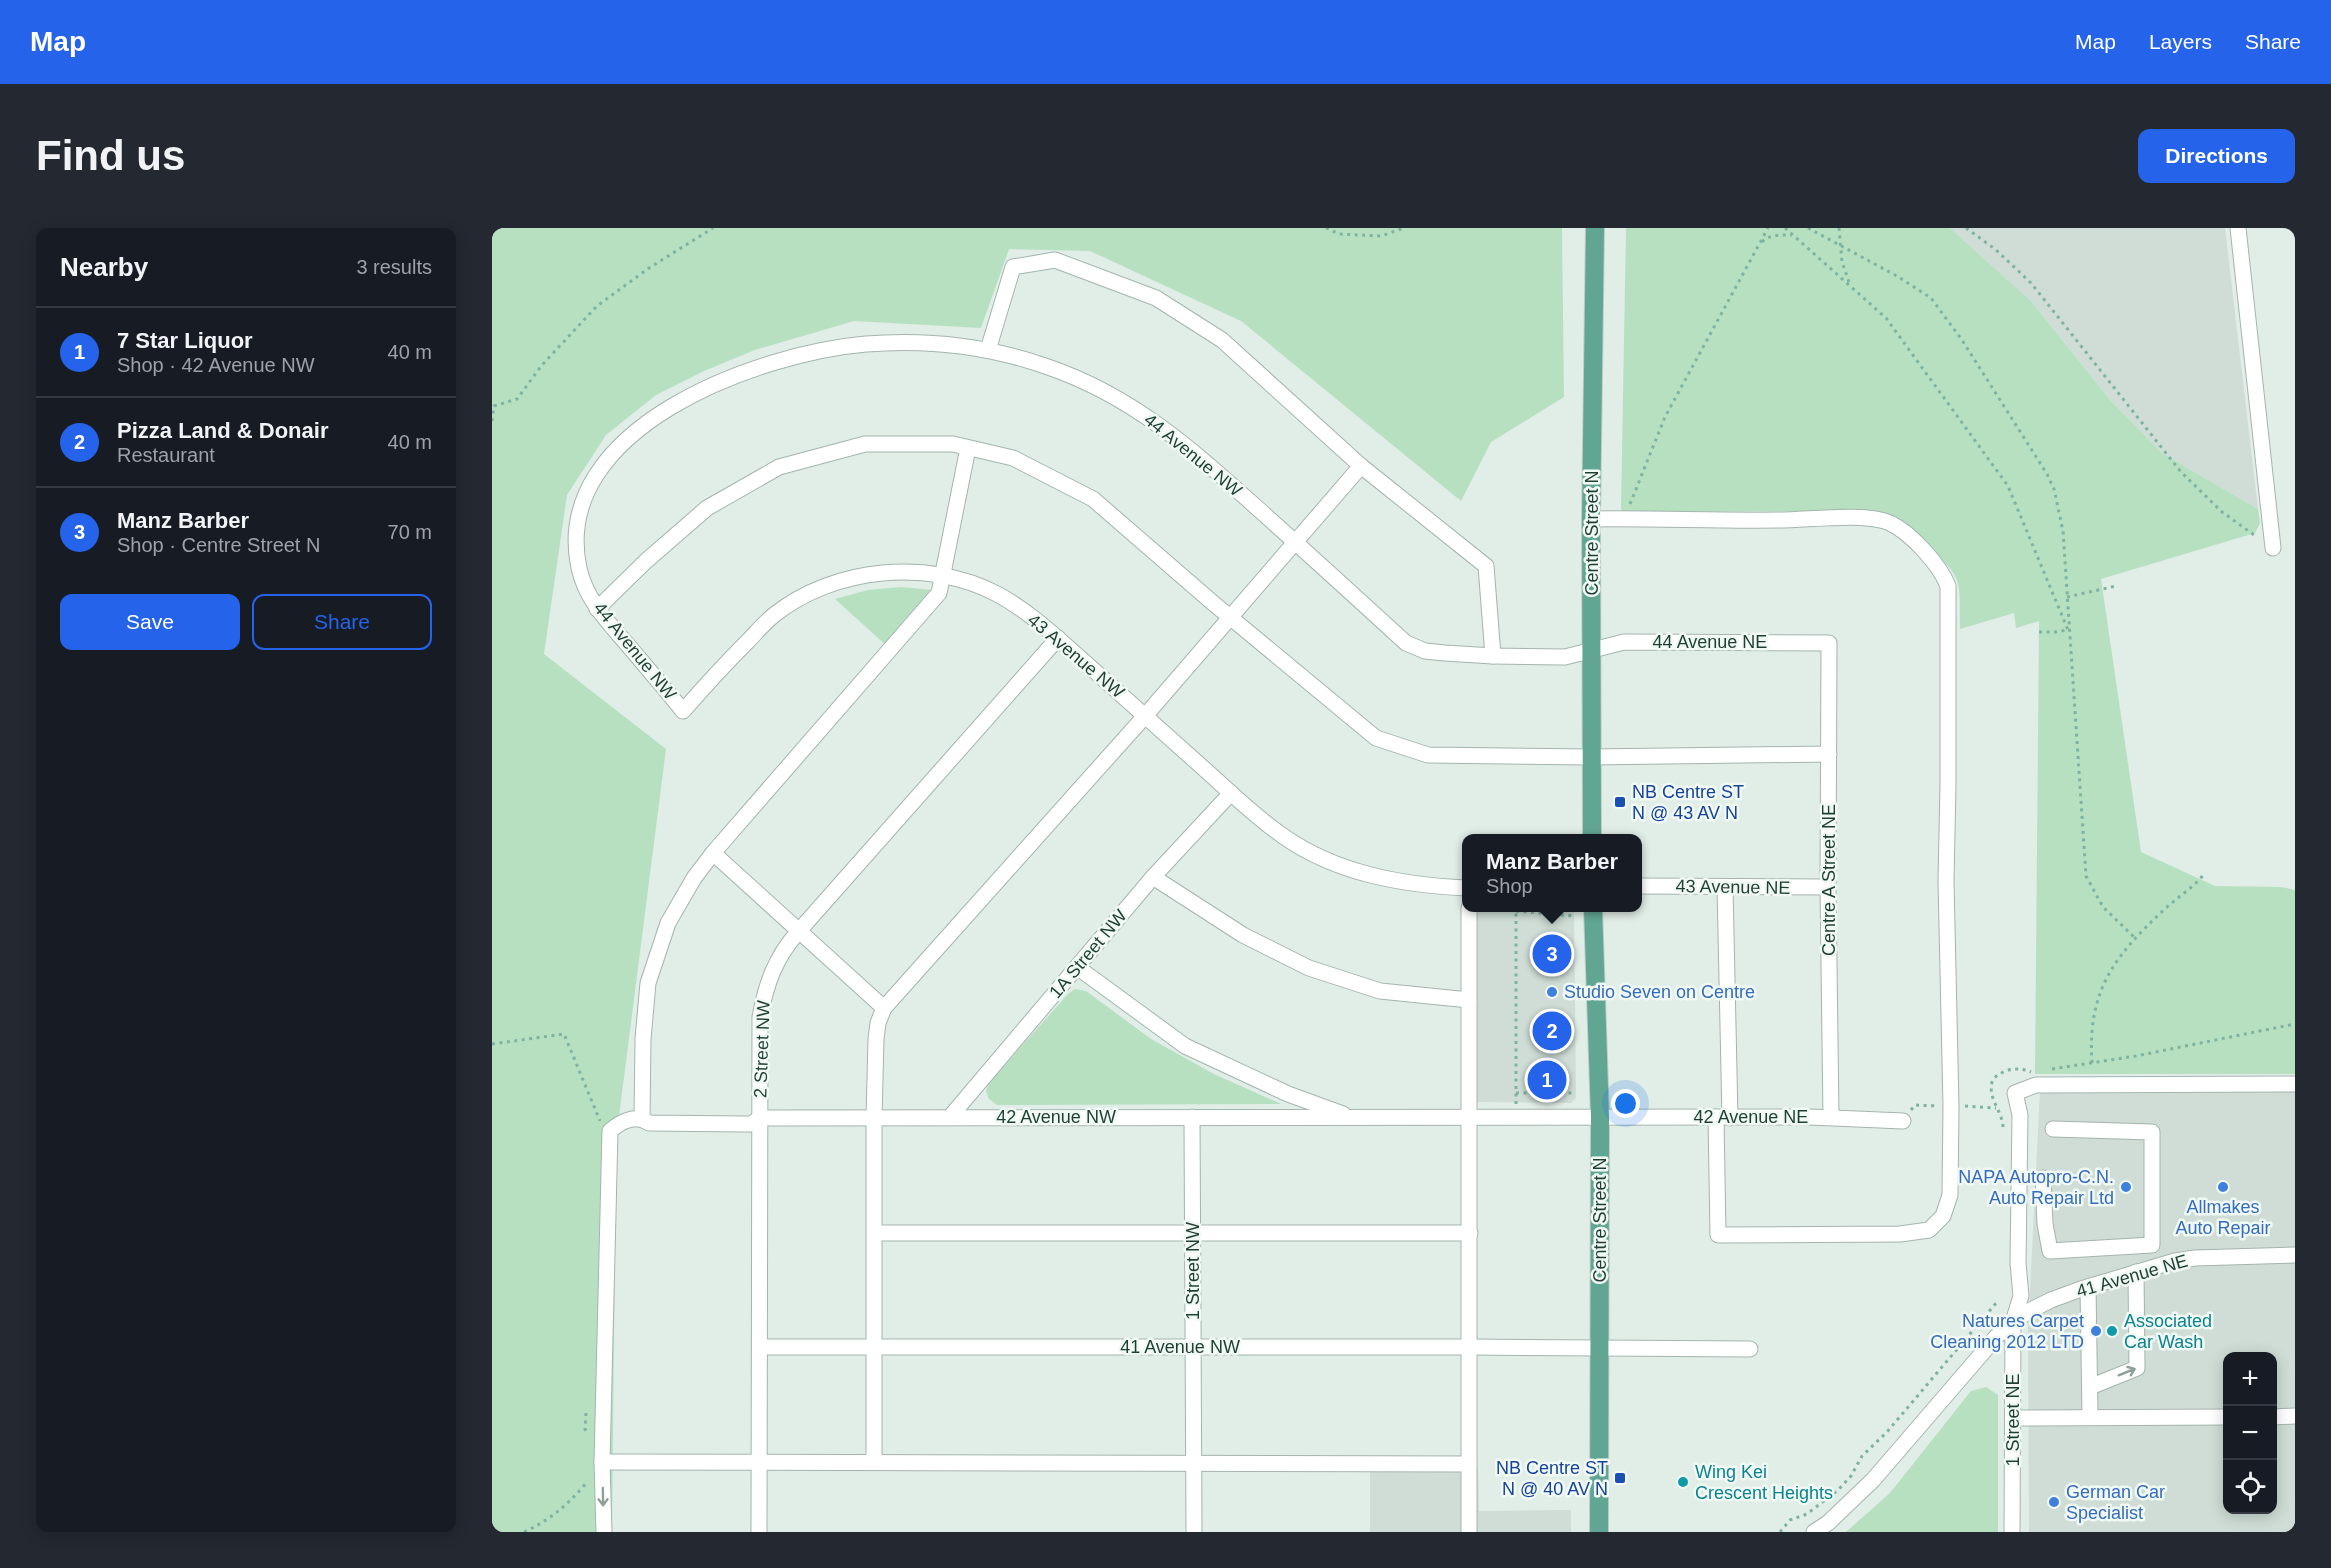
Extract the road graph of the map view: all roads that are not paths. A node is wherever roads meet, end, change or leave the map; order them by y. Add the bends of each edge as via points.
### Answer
1 (1595, 228) edge
2 (2238, 228) edge
3 (988, 350) junction
4 (968, 448) junction
5 (1361, 466) junction
6 (1591, 519) junction
7 (1295, 542) junction
8 (2273, 548) road end
9 (944, 575) junction
10 (597, 609) junction
11 (1230, 618) junction
12 (1058, 638) junction
13 (1829, 643) joint
14 (1592, 649) junction
15 (1493, 656) junction
16 (683, 711) joint
17 (1145, 716) junction
18 (1830, 754) junction
19 (1591, 757) junction
20 (1231, 793) junction
21 (1592, 834) edge
22 (713, 853) junction
23 (1153, 877) junction
24 (1642, 886) edge
25 (1725, 887) junction
26 (1828, 887) junction
27 (1462, 888) edge
28 (1469, 912) edge
29 (1593, 912) edge
30 (798, 932) junction
31 (1077, 967) junction
32 (1469, 1000) junction
33 (884, 1008) junction
34 (2295, 1084) edge
35 (1192, 1117) junction
36 (1353, 1117) junction
37 (1470, 1117) junction
38 (1600, 1117) junction
39 (1831, 1117) junction
40 (642, 1118) junction
41 (760, 1118) junction
42 (874, 1118) junction
43 (950, 1118) junction
44 (1723, 1118) junction
45 (1903, 1120) dead end
46 (2053, 1129) dead end
47 (2043, 1178) dead end
48 (1193, 1232) junction
49 (875, 1233) junction
50 (1470, 1233) junction
51 (2134, 1247) junction
52 (2295, 1255) edge
53 (2141, 1270) junction
54 (2088, 1287) junction
55 (2013, 1322) junction
56 (874, 1346) junction
57 (760, 1347) junction
58 (1193, 1347) junction
59 (1470, 1347) junction
60 (1600, 1347) junction
61 (1750, 1349) dead end
62 (2090, 1387) junction
63 (2295, 1416) edge
64 (2090, 1417) junction
65 (2223, 1417) edge
66 (2277, 1417) edge
67 (2013, 1418) junction
68 (602, 1462) junction
69 (758, 1462) junction
70 (874, 1462) junction
71 (1194, 1463) junction
72 (1469, 1464) junction
73 (604, 1532) edge
74 (759, 1532) edge
75 (1194, 1532) edge
76 (1469, 1532) edge
77 (1599, 1532) edge
78 (1814, 1532) edge
79 (2012, 1532) edge

1 - 6 main road, Centre Street N
2 - 8 street
3 - 5 street via 1013,267 1055,260 1156,298 1222,339
3 - 7 street, 44 Avenue NW via 1049,367 1131,406 1179,439
3 - 10 street, 44 Avenue NW via 896,342 809,353 735,376 661,414 602,465 580,508 576,538 579,567 582,582
4 - 9 street
4 - 10 street via 953,444 865,444 779,467 707,508
4 - 11 street via 1013,458 1094,499
5 - 7 street
5 - 15 street via 1486,566
6 - 14 main road, Centre Street N
6 - 44 street via 1869,518 1890,523 1914,541 1943,573 1948,586 1946,881 1952,1106 1950,1195 1943,1216 1929,1230 1900,1234 1718,1235
7 - 11 street
7 - 15 street, 44 Avenue NW via 1406,643 1425,651
9 - 12 street, 43 Avenue NW via 994,592
9 - 16 street, 43 Avenue NW via 868,575 809,594 773,615
9 - 22 street via 939,593
10 - 16 street, 44 Avenue NW
11 - 17 street
11 - 19 street via 1376,738 1428,755
12 - 17 street, 43 Avenue NW
12 - 30 street, 2 Street NW
13 - 14 street, 44 Avenue NE via 1624,642
13 - 18 street, Centre A Street NE
14 - 15 street, 44 Avenue NW via 1565,657
14 - 19 main road, Centre Street N
17 - 20 street, 43 Avenue NW
17 - 33 street
18 - 19 street
18 - 26 street, Centre A Street NE
19 - 21 main road, Centre Street N
20 - 23 street, 1A Street NW
20 - 27 street, 43 Avenue NW via 1284,837 1326,859 1394,882
22 - 30 street
22 - 40 street via 668,922 648,983
23 - 31 street, 1A Street NW
23 - 32 street via 1243,935 1309,968 1380,991
24 - 25 street, 43 Avenue NE
25 - 26 street, 43 Avenue NE
25 - 44 street
26 - 39 street, Centre A Street NE
28 - 32 street
29 - 38 main road, Centre Street N
30 - 33 street
30 - 41 street, 2 Street NW via 765,989 760,1017
31 - 36 street, 42 Avenue NW via 1185,1046 1288,1094
31 - 43 street, 1A Street NW
32 - 37 street
33 - 42 street via 876,1039
34 - 55 street, 1 Street NE via 2036,1085 2015,1093 2020,1115 2021,1296
35 - 36 street, 42 Avenue NW
35 - 43 street, 42 Avenue NW
35 - 48 street, 1 Street NW
36 - 37 street, 42 Avenue NW
37 - 38 street, 42 Avenue NW
37 - 50 street
38 - 44 street, 42 Avenue NE
38 - 60 main road, Centre Street N
39 - 44 street, 42 Avenue NE
39 - 45 street, 42 Avenue NE
40 - 41 street, 42 Avenue NW via 649,1123 745,1124
40 - 68 street via 610,1131
41 - 42 street, 42 Avenue NW
41 - 57 street, 2 Street NW
42 - 43 street, 42 Avenue NW
42 - 49 street
46 - 51 street via 2152,1132 2152,1245
47 - 51 street via 2050,1251
48 - 49 street
48 - 50 street
48 - 58 street, 1 Street NW
49 - 56 street
50 - 59 street
51 - 53 street
52 - 53 street, 41 Avenue NE via 2194,1258
53 - 54 street, 41 Avenue NE
62 -> 53 street via 2137,1368
54 - 55 street, 41 Avenue NE via 2051,1300
54 - 62 street
55 - 67 street, 1 Street NE
55 - 78 street, 41 Avenue NE via 1873,1480
56 - 57 street, 41 Avenue NW
56 - 58 street, 41 Avenue NW
56 - 70 street
57 - 69 street, 2 Street NW
58 - 59 street, 41 Avenue NW
58 - 71 street, 1 Street NW
59 - 60 street, 41 Avenue NW
59 - 72 street
60 - 61 street
60 - 77 main road, Centre Street N
62 - 64 street
63 - 66 street
64 - 65 street
64 - 67 street
67 - 79 street, 1 Street NE
68 - 69 street
68 -> 73 street
69 - 70 street
69 - 74 street, 2 Street NW
70 - 71 street
71 - 72 street
71 - 75 street, 1 Street NW
72 - 76 street

